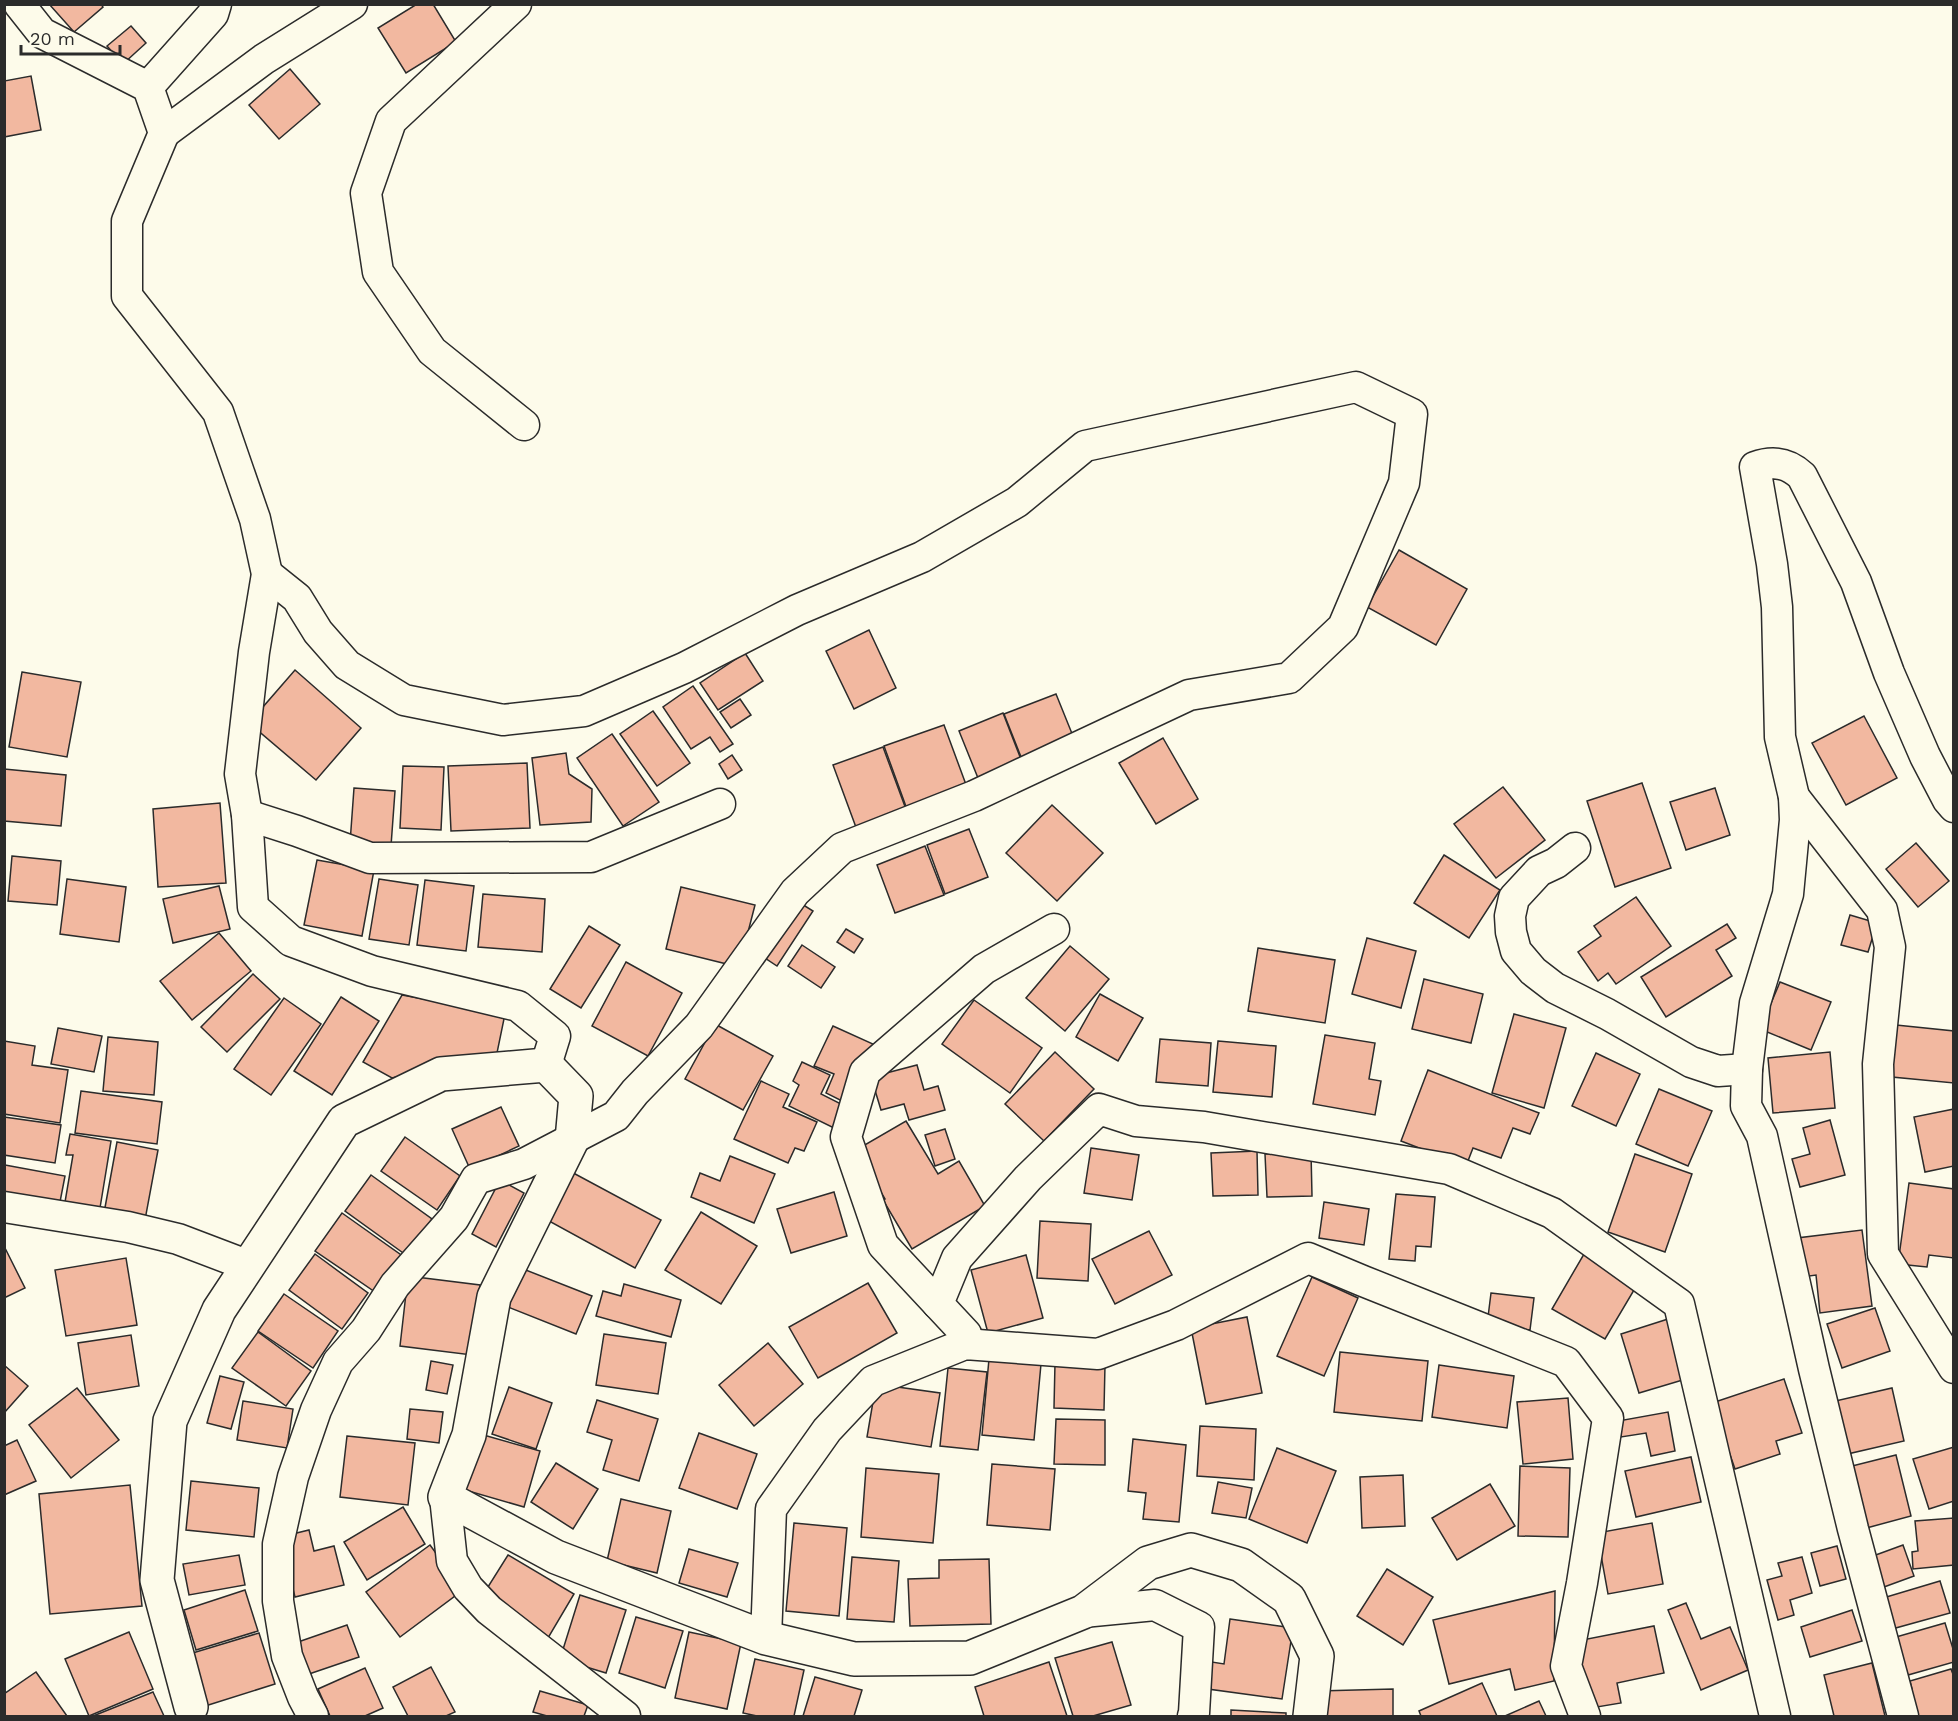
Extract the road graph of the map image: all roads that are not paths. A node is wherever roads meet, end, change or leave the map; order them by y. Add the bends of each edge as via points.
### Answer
1 (19, 4) edge
2 (216, 4) edge
3 (352, 4) edge
4 (516, 4) edge
5 (148, 87) junction
6 (164, 133) junction
7 (524, 425) dead end
8 (267, 574) junction
9 (1794, 797) junction
10 (720, 804) dead end
11 (1953, 807) edge
12 (247, 815) junction
13 (1575, 848) dead end
14 (1054, 929) dead end
15 (546, 1065) junction
16 (1747, 1069) junction
17 (572, 1140) junction
18 (4, 1207) edge
19 (249, 1266) junction
20 (938, 1304) junction
21 (965, 1344) junction
22 (1953, 1368) edge
23 (445, 1497) junction
24 (1083, 1612) junction
25 (765, 1638) junction
26 (192, 1712) edge
27 (313, 1716) edge
28 (625, 1716) edge
29 (1193, 1716) edge
30 (1310, 1716) edge
31 (1585, 1716) edge
32 (1775, 1716) edge
33 (1903, 1716) edge

1 - 5 street via 42,33
2 - 5 street via 213,14
3 - 6 street via 264,59
4 - 7 street via 391,121 366,194 378,272 432,351
5 - 6 street
6 - 8 street via 126,221 127,296 218,412 255,519
8 - 12 street via 240,774
8 - 17 street via 297,598 318,632 347,665 404,700 503,720 584,711 684,668 797,610 922,557 1017,502 1085,446 1356,387 1412,414 1404,483 1343,627 1289,678 1188,695 974,796 842,848 795,892 699,1026 616,1116
9 - 11 street via 1780,737 1777,607 1755,467 1768,463 1782,463 1803,476 1856,582 1889,673 1925,756
9 - 16 street via 1788,894 1755,1003
9 - 22 street via 1882,910 1890,947 1878,1064 1883,1254
10 - 12 street via 591,857 369,858
12 - 15 street via 253,907 291,941 372,972 518,1006 555,1036
13 - 16 street via 1539,871 1514,898 1510,916 1516,951 1555,988 1691,1062 1718,1071
14 - 20 street via 984,969 865,1071 846,1137 883,1245
15 - 17 street via 576,1096
15 - 19 street via 441,1074 344,1121
16 - 33 street via 1746,1106 1762,1136 1814,1369
17 - 23 street via 494,1297 469,1435
17 - 27 street via 524,1164 476,1179 454,1218 395,1285 338,1362 316,1410 293,1477 278,1544 278,1601 287,1656
18 - 19 street via 178,1239
19 - 26 street via 219,1310 170,1421 157,1580
20 - 21 street via 966,1334
20 - 32 street via 957,1258 1028,1178 1099,1109 1136,1122 1204,1127 1449,1169 1552,1213 1679,1304
21 - 25 street via 873,1381 828,1430 771,1509
21 - 31 street via 1098,1354 1176,1325 1308,1258 1566,1362 1608,1418 1566,1666
23 - 25 street via 556,1557
23 - 28 street via 452,1561 468,1588 489,1610
24 - 25 street via 970,1658 854,1659
24 - 29 street via 1155,1605 1199,1627
24 - 30 street via 1148,1563 1191,1550 1241,1565 1289,1599 1317,1656

